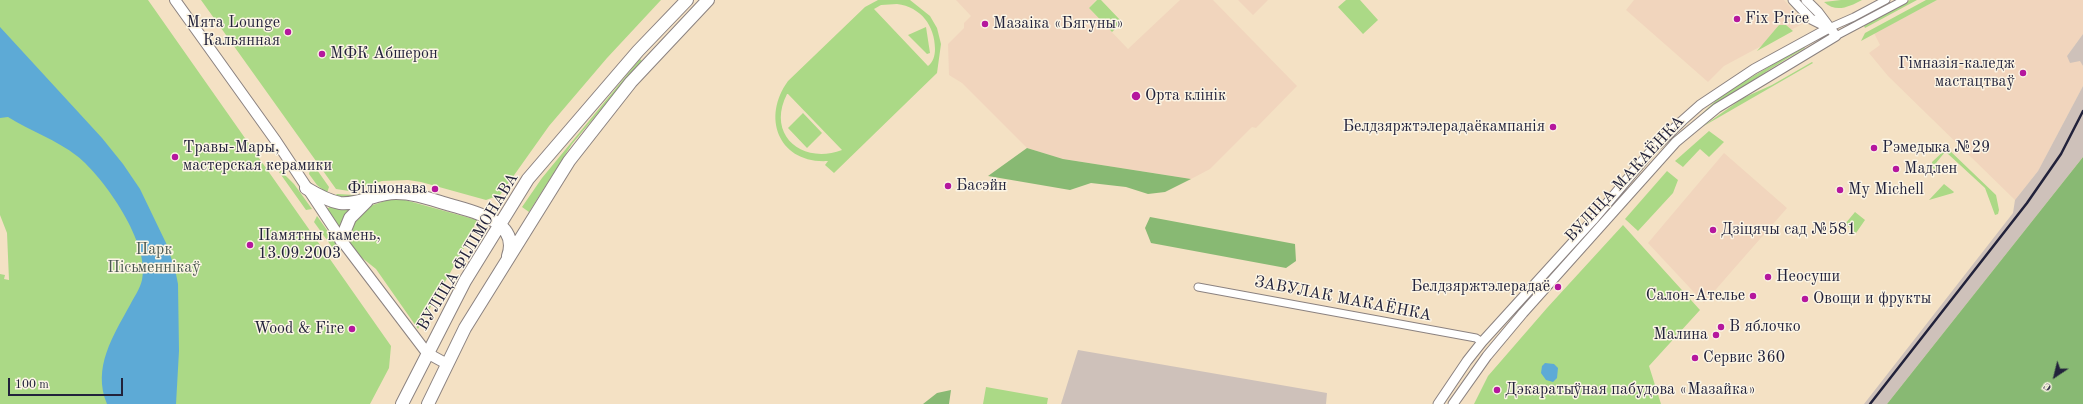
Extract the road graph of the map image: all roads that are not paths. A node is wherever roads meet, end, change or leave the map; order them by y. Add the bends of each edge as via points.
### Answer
1 (175, 0) edge
2 (687, 0) edge
3 (708, 0) edge
4 (1794, 0) edge
5 (1806, 0) edge
6 (1886, 0) edge
7 (1904, 0) edge
8 (1829, 28) junction
9 (655, 33) junction
10 (1836, 36) junction
11 (666, 43) junction
12 (1652, 150) junction
13 (1662, 158) junction
14 (306, 188) junction
15 (372, 196) junction
16 (499, 224) junction
17 (341, 240) junction
18 (507, 259) junction
19 (1198, 287) dead end
20 (1482, 342) junction
21 (426, 353) junction
22 (446, 364) junction
23 (402, 404) edge
24 (428, 404) edge
25 (1438, 404) edge
26 (1453, 404) edge

1 - 14 main road via 276,141
2 - 9 main road, ВУЛІЦА ФІЛІМОНАВА
3 - 11 main road
4 - 8 street via 1811,19
5 - 8 street
6 - 8 street, ВУЛІЦА МАКАЁНКА
7 - 10 street, ВУЛІЦА МАКАЁНКА
8 - 10 street
8 - 12 street, ВУЛІЦА МАКАЁНКА via 1754,69 1719,92 1682,121
9 - 11 main road
9 - 16 main road, ВУЛІЦА ФІЛІМОНАВА via 528,179
10 - 13 street, ВУЛІЦА МАКАЁНКА via 1717,108 1676,142
11 - 18 main road via 582,142
12 - 13 street
12 - 20 street, ВУЛІЦА МАКАЁНКА via 1593,220
13 - 26 street, ВУЛІЦА МАКАЁНКА via 1523,313 1487,356
14 - 15 main road via 338,203 357,202
14 - 17 main road
15 - 16 main road via 412,194 480,214
15 - 17 main road via 353,214
16 - 18 main road via 509,240
16 - 21 main road, ВУЛІЦА ФІЛІМОНАВА
17 - 21 main road
18 - 22 main road
19 - 20 street, ЗАВУЛАК МАКАЁНКА via 1476,338
20 - 25 street, ВУЛІЦА МАКАЁНКА
21 - 22 main road
21 - 23 main road, ВУЛІЦА ФІЛІМОНАВА
22 - 24 main road

